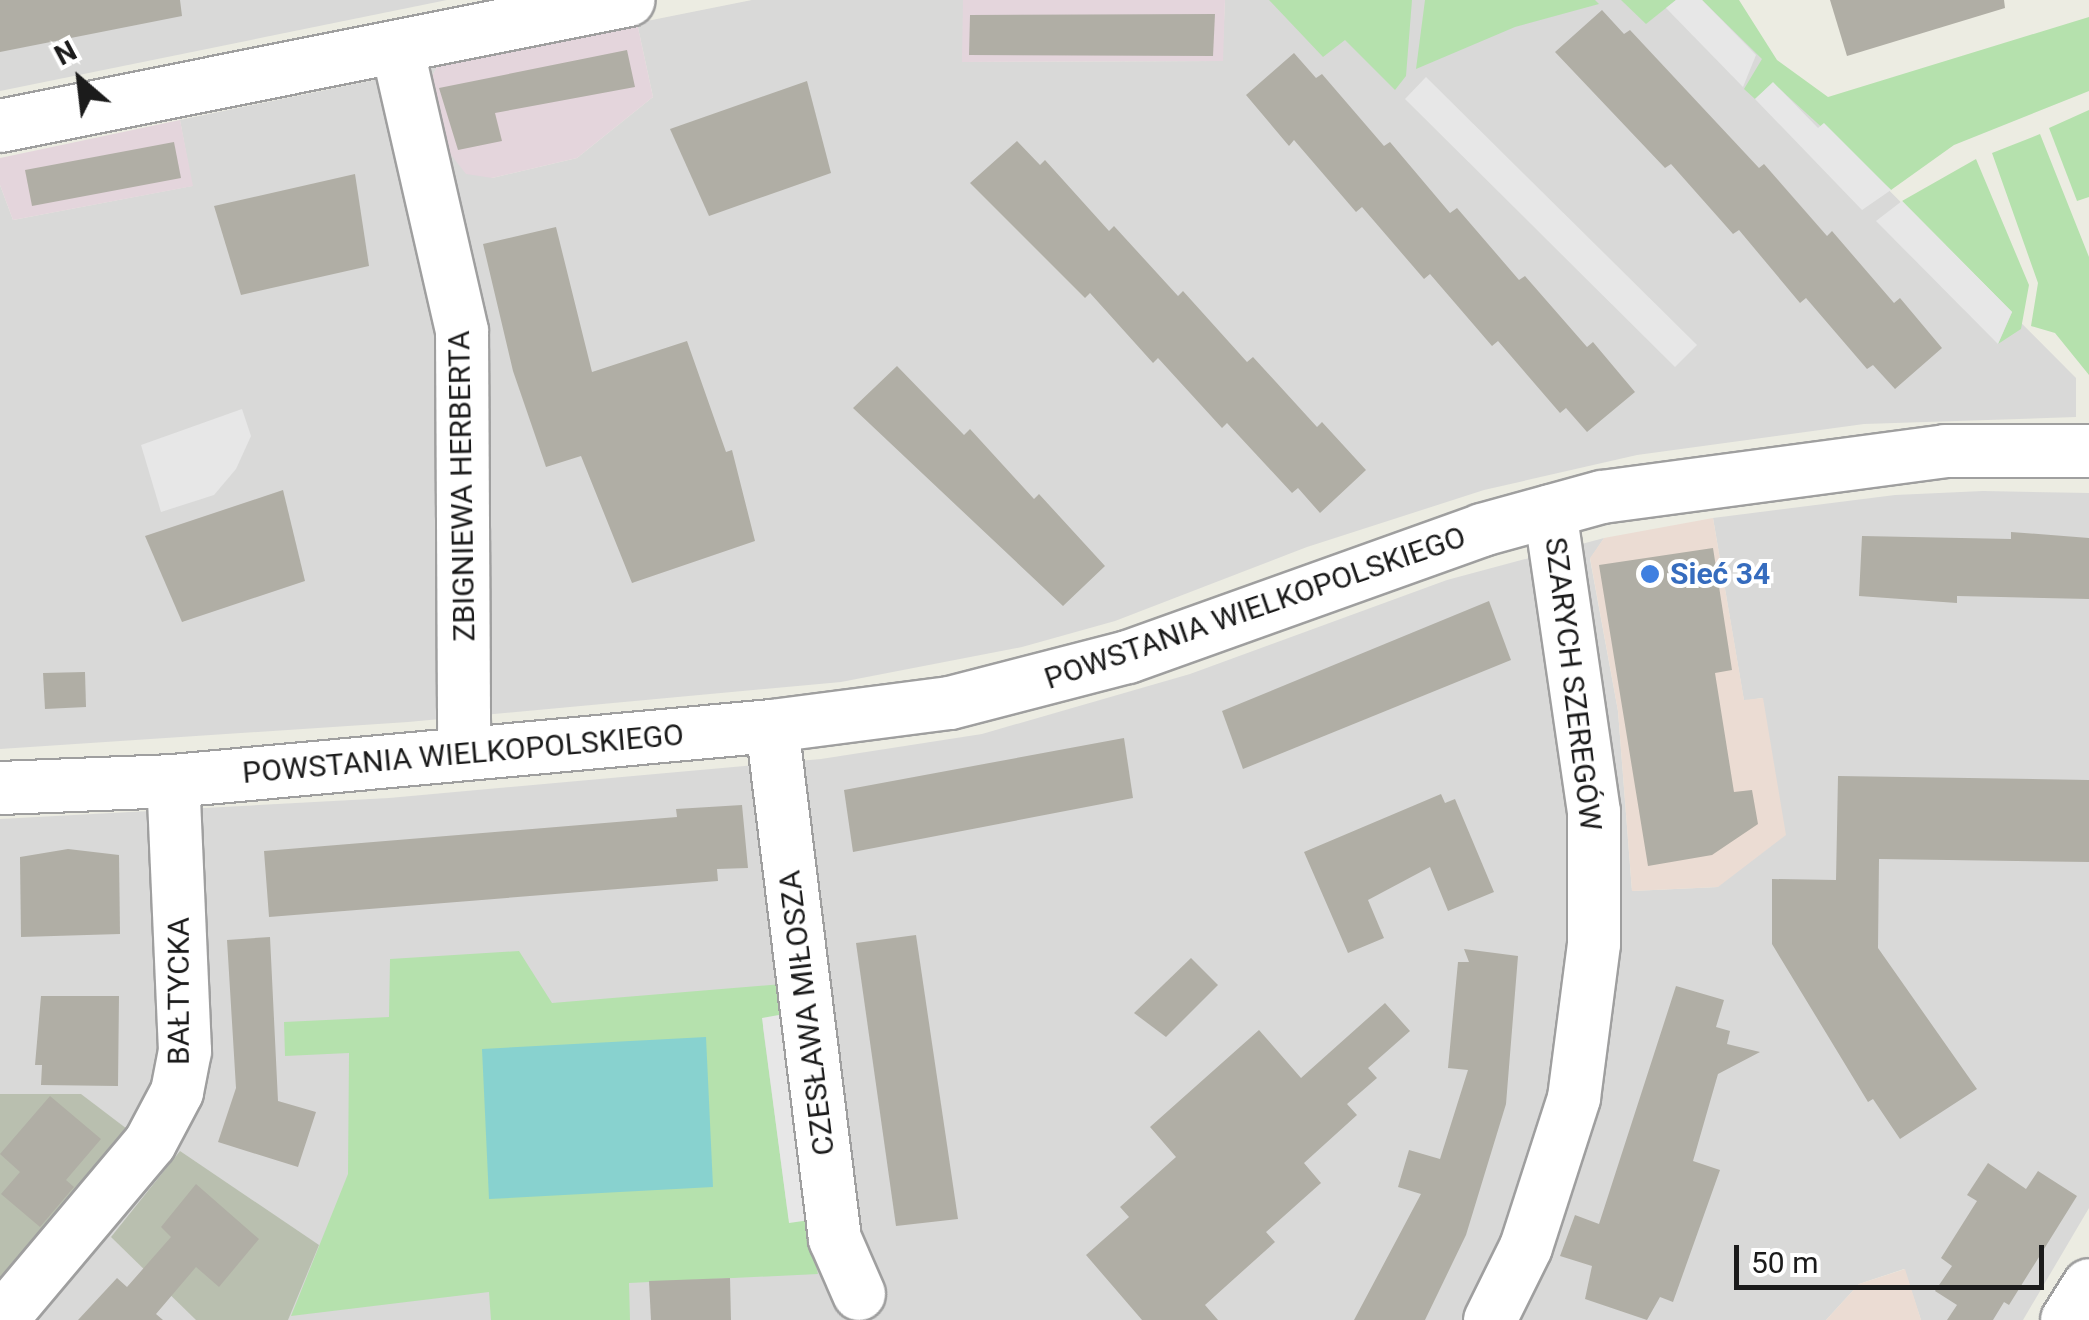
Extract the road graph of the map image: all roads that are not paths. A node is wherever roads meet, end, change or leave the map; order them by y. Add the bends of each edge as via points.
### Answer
1 (629, 0) edge
2 (397, 48) junction
3 (0, 126) edge
4 (2089, 452) edge
5 (1550, 510) junction
6 (772, 726) junction
7 (464, 752) junction
8 (173, 781) junction
9 (0, 788) edge
10 (2089, 1285) edge
11 (859, 1294) dead end
12 (0, 1320) edge
13 (1490, 1320) edge
14 (2067, 1320) edge

1 - 2 street
2 - 3 street
2 - 7 street, ZBIGNIEWA HERBERTA via 462,332
4 - 5 street, POWSTANIA WIELKOPOLSKIEGO via 1926,453 1727,476
5 - 6 street, POWSTANIA WIELKOPOLSKIEGO via 1054,680
5 - 13 street, SZARYCH SZEREGÓW via 1589,759 1594,944 1574,1098 1526,1247
6 - 7 street, POWSTANIA WIELKOPOLSKIEGO
6 - 11 street, CZESŁAWA MIŁOSZA via 834,1239
7 - 8 street, POWSTANIA WIELKOPOLSKIEGO
8 - 9 street, POWSTANIA WIELKOPOLSKIEGO
8 - 12 street, BAŁTYCKA via 185,1051 177,1092 150,1143
10 - 14 street

